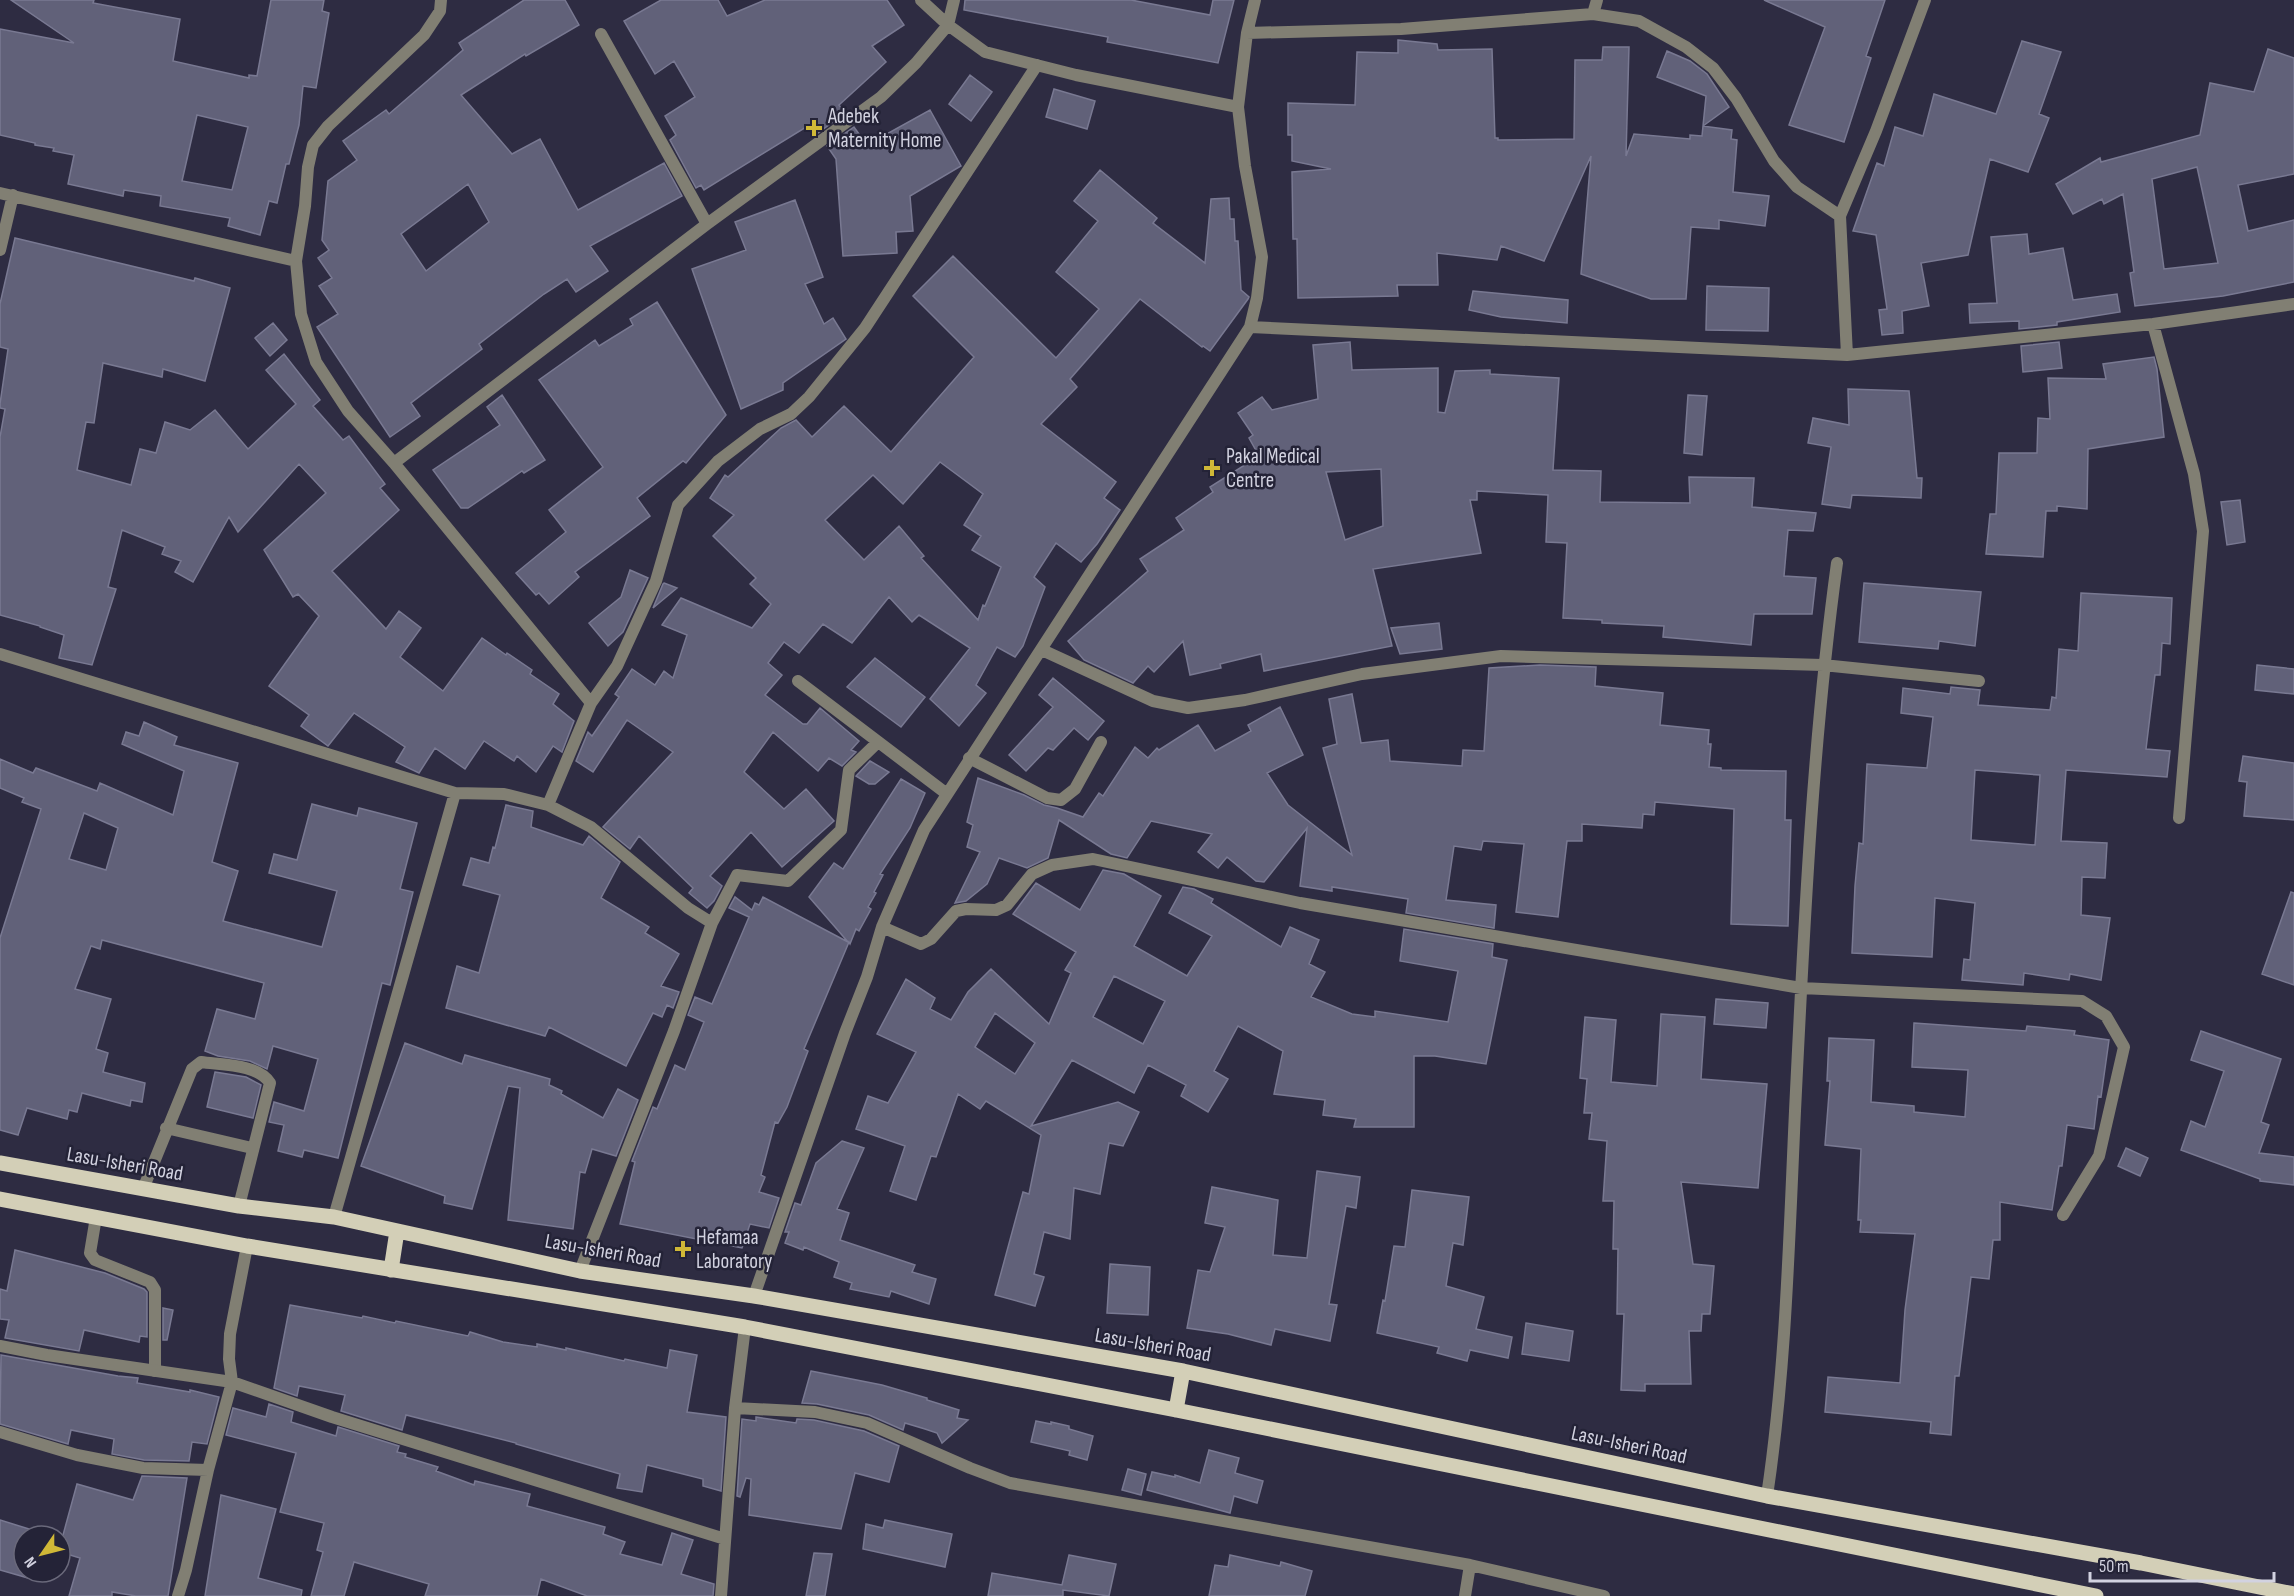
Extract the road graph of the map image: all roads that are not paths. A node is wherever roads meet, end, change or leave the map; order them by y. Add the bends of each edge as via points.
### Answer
1 (441, 0) edge
2 (921, 0) edge
3 (954, 0) edge
4 (1255, 0) edge
5 (1597, 0) edge
6 (1925, 0) edge
7 (1593, 14) junction
8 (948, 25) junction
9 (1247, 33) junction
10 (601, 34) dead end
11 (1037, 65) junction
12 (1238, 107) junction
13 (0, 193) edge
14 (13, 195) junction
15 (1840, 216) junction
16 (707, 224) junction
17 (0, 250) edge
18 (296, 261) junction
19 (2294, 304) edge
20 (2153, 324) junction
21 (1250, 327) junction
22 (1847, 355) junction
23 (394, 463) junction
24 (1837, 563) dead end
25 (1042, 650) junction
26 (0, 654) edge
27 (1823, 665) junction
28 (798, 681) dead end
29 (1979, 681) dead end
30 (591, 703) junction
31 (878, 742) junction
32 (1101, 742) dead end
33 (969, 758) junction
34 (455, 793) junction
35 (947, 794) junction
36 (548, 805) junction
37 (2179, 818) dead end
38 (712, 923) junction
39 (882, 927) junction
40 (1801, 988) junction
41 (166, 1128) junction
42 (252, 1148) junction
43 (0, 1163) edge
44 (143, 1189) junction
45 (0, 1199) edge
46 (239, 1206) junction
47 (2063, 1215) dead end
48 (96, 1217) junction
49 (334, 1217) junction
50 (397, 1231) junction
51 (248, 1246) junction
52 (391, 1270) junction
53 (580, 1271) junction
54 (754, 1296) junction
55 (745, 1327) junction
56 (0, 1346) edge
57 (155, 1371) junction
58 (1183, 1371) junction
59 (232, 1382) junction
60 (735, 1408) junction
61 (1176, 1410) junction
62 (0, 1432) edge
63 (208, 1470) junction
64 (1767, 1496) junction
65 (725, 1539) junction
66 (1470, 1565) junction
67 (2294, 1594) edge
68 (178, 1596) edge
69 (721, 1596) edge
70 (1465, 1596) edge
71 (1604, 1596) edge
72 (2096, 1596) edge

1 - 18 street via 440,10 424,35 313,145
2 - 8 street
3 - 8 street
4 - 9 street
5 - 7 street
6 - 15 street
7 - 9 street via 1401,29
7 - 15 street via 1639,21 1686,47 1713,68 1774,160 1797,187
8 - 11 street via 985,52
8 - 16 street via 881,97
9 - 12 street
10 - 16 street
11 - 12 street
11 - 30 street via 865,328 809,397 791,414 760,429 718,461 678,505 657,581 617,666
12 - 21 street via 1262,256
13 - 14 street
14 - 17 street
14 - 18 street
15 - 22 street
16 - 23 street
18 - 23 street via 301,314 316,362 348,411
19 - 20 street
20 - 22 street
20 - 37 street via 2194,474 2203,531
21 - 22 street
21 - 25 street
23 - 30 street
24 - 27 street
25 - 27 street via 1153,701 1188,708 1245,700 1362,674 1501,656
25 - 33 street
26 - 34 street
27 - 29 street
27 - 40 street
28 - 31 street
30 - 36 street
31 - 35 street
31 - 38 street via 849,770 841,830 788,881 737,875
32 - 33 street via 1075,789 1061,800 1047,798
33 - 35 street
34 - 36 street via 504,794
34 - 49 street
35 - 39 street via 924,830
36 - 38 street via 591,827 688,908
38 - 53 street
39 - 40 street via 921,944 932,939 956,911 996,910 1007,905 1032,874 1052,865 1093,859 1300,903
39 - 54 street
40 - 47 street via 2082,1001 2106,1016 2124,1047 2099,1156
40 - 64 street via 1778,1424
41 - 42 street
41 - 42 street via 192,1069 201,1062 244,1068 266,1076 270,1083
41 - 44 street
42 - 46 street
43 - 44 main road, Lasu-Isheri Road
44 - 46 main road, Lasu-Isheri Road
45 - 48 main road
46 - 49 main road, Lasu-Isheri Road
48 - 51 main road
48 - 57 street via 90,1253 95,1260 150,1282 155,1290
49 - 50 main road, Lasu-Isheri Road
50 - 52 main road
50 - 53 main road, Lasu-Isheri Road
51 - 52 main road
51 - 59 street via 230,1334
52 - 55 main road
53 - 54 main road, Lasu-Isheri Road
54 - 58 main road, Lasu-Isheri Road
55 - 60 street
55 - 61 main road
56 - 57 street
57 - 59 street
58 - 61 main road
58 - 64 main road, Lasu-Isheri Road
59 - 63 street
59 - 65 street
60 - 65 street
60 - 66 street via 815,1412 867,1423 1010,1483
61 - 72 main road
62 - 63 street via 77,1455 143,1468
63 - 68 street
64 - 67 main road, Lasu-Isheri Road
65 - 69 street
66 - 70 street
66 - 71 street

